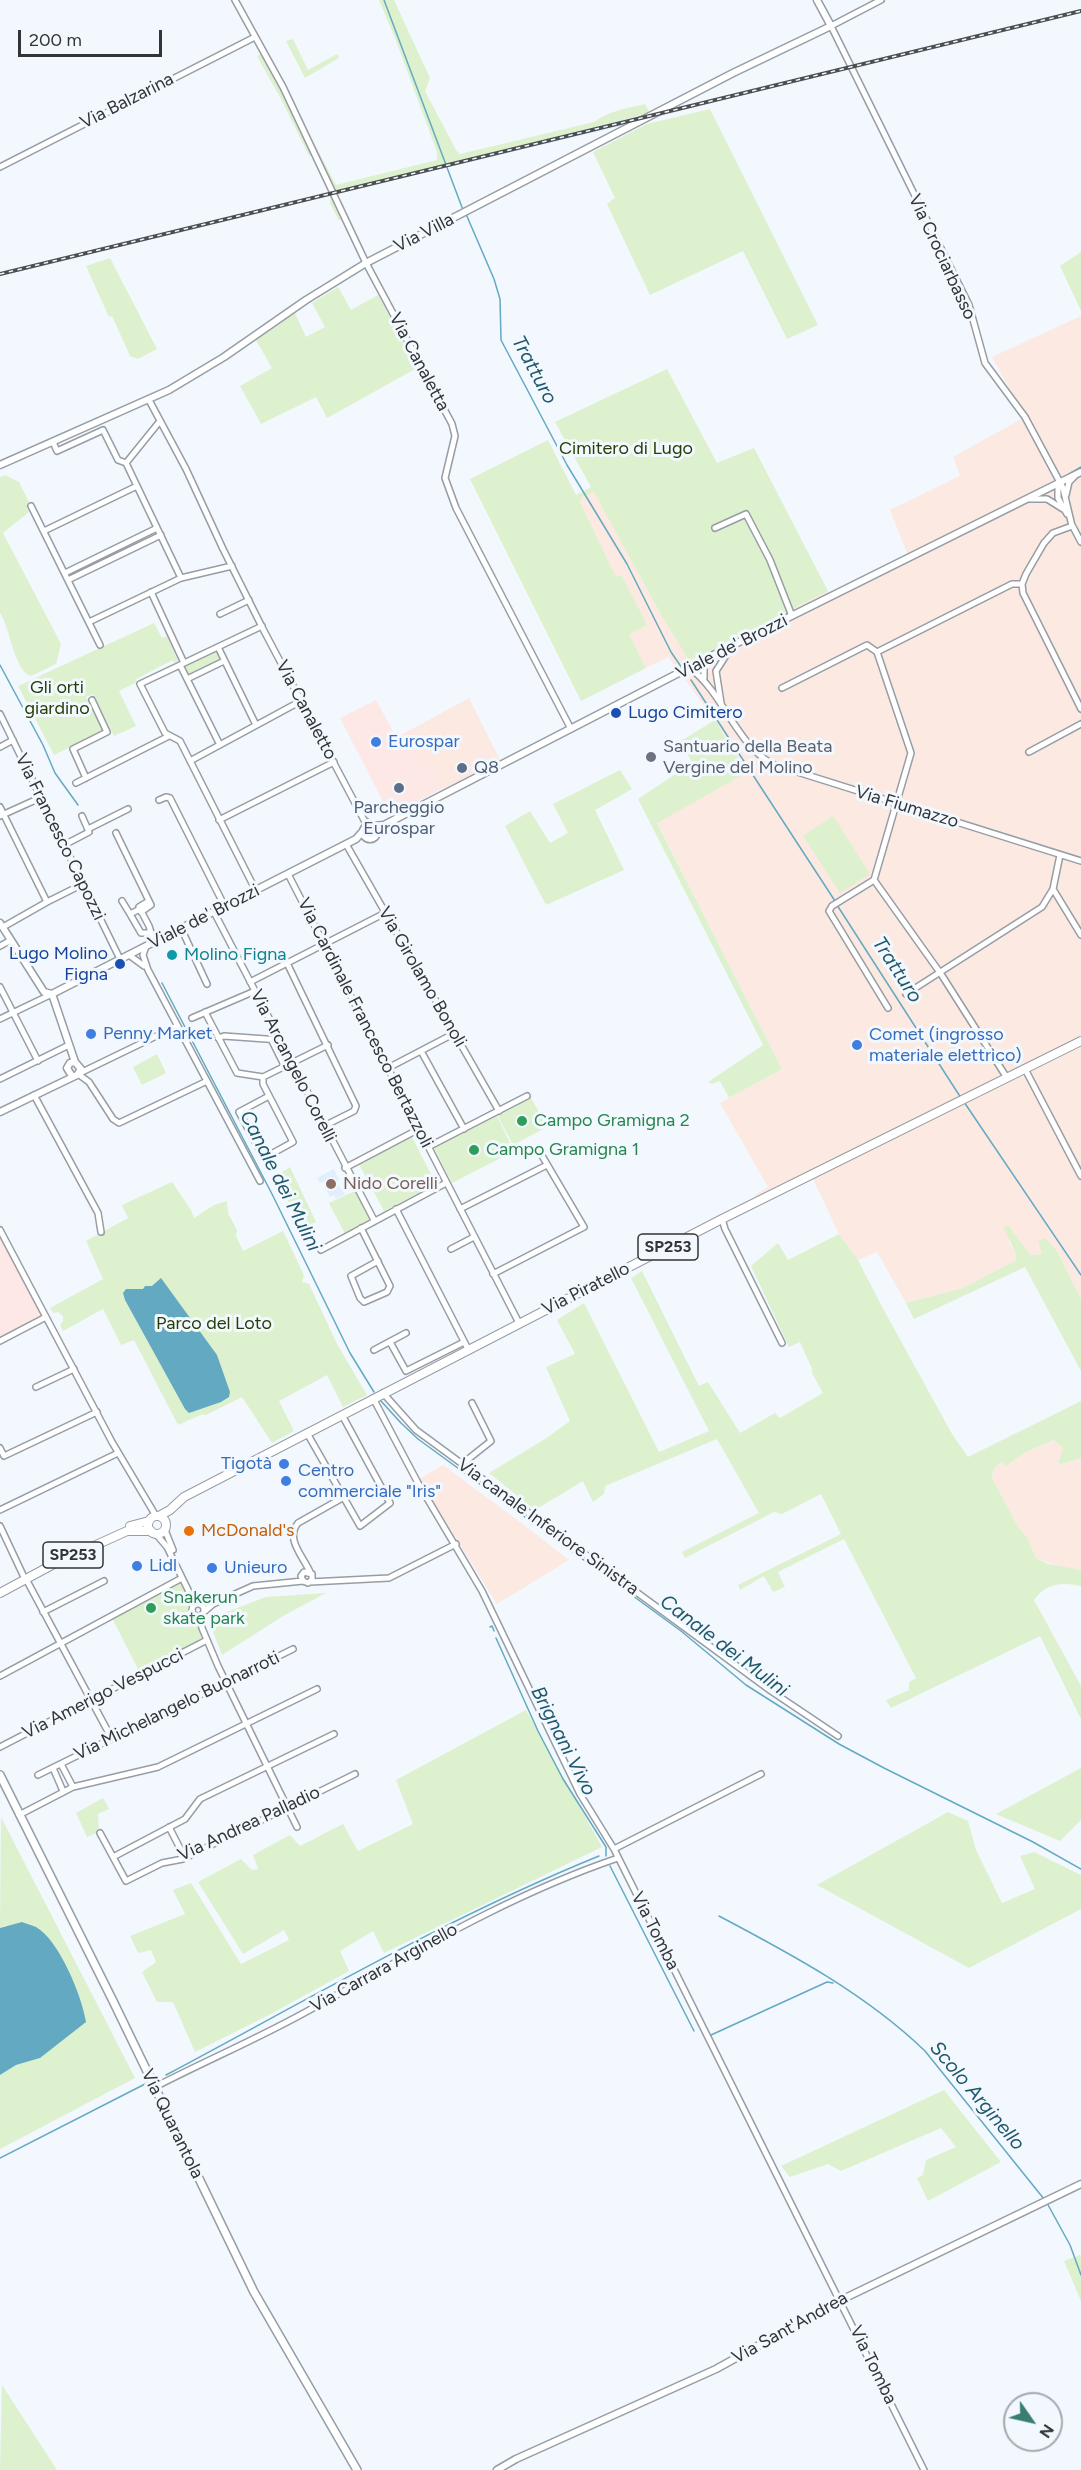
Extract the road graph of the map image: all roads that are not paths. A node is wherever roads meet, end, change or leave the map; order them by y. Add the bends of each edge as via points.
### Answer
1 (235, 0) edge
2 (817, 0) edge
3 (881, 0) edge
4 (831, 26) junction
5 (255, 37) junction
6 (0, 166) edge
7 (366, 262) junction
8 (149, 400) junction
9 (160, 421) junction
10 (53, 442) junction
11 (126, 463) junction
12 (0, 465) edge
13 (1081, 472) edge
14 (1058, 483) junction
15 (137, 486) junction
16 (1065, 496) junction
17 (1023, 501) junction
18 (31, 506) dead end
19 (1065, 510) junction
20 (1072, 526) junction
21 (157, 528) junction
22 (715, 528) dead end
23 (44, 531) junction
24 (161, 535) junction
25 (1081, 542) edge
26 (232, 566) junction
27 (65, 573) junction
28 (182, 578) junction
29 (68, 580) junction
30 (1022, 584) junction
31 (151, 592) junction
32 (249, 600) junction
33 (220, 614) dead end
34 (792, 616) junction
35 (89, 622) junction
36 (262, 626) junction
37 (100, 645) dead end
38 (733, 645) junction
39 (218, 647) junction
40 (877, 652) junction
41 (224, 661) junction
42 (704, 661) junction
43 (182, 664) junction
44 (690, 668) junction
45 (716, 671) junction
46 (704, 678) junction
47 (187, 679) junction
48 (782, 688) dead end
49 (92, 700) dead end
50 (301, 701) junction
51 (722, 708) junction
52 (1081, 710) edge
53 (0, 714) edge
54 (1081, 724) edge
55 (256, 725) junction
56 (571, 729) junction
57 (169, 736) junction
58 (13, 740) junction
59 (220, 745) junction
60 (0, 747) edge
61 (1029, 752) dead end
62 (190, 761) junction
63 (334, 762) junction
64 (86, 778) junction
65 (76, 783) dead end
66 (42, 797) junction
67 (159, 800) dead end
68 (897, 804) junction
69 (0, 807) edge
70 (128, 808) dead end
71 (2, 815) edge
72 (82, 816) dead end
73 (219, 820) junction
74 (364, 820) junction
75 (372, 825) junction
76 (384, 825) junction
77 (87, 829) junction
78 (363, 830) junction
79 (116, 833) dead end
80 (377, 834) junction
81 (368, 838) junction
82 (356, 839) junction
83 (346, 844) junction
84 (64, 845) junction
85 (1060, 855) junction
86 (1081, 861) edge
87 (288, 874) junction
88 (874, 880) junction
89 (83, 884) junction
90 (1053, 889) junction
91 (256, 891) junction
92 (122, 901) dead end
93 (47, 902) junction
94 (225, 907) junction
95 (140, 910) junction
96 (214, 912) junction
97 (385, 913) junction
98 (130, 914) junction
99 (2, 925) edge
100 (181, 928) junction
101 (152, 933) junction
102 (1081, 934) edge
103 (11, 940) junction
104 (154, 942) junction
105 (324, 945) junction
106 (0, 946) edge
107 (146, 946) junction
108 (129, 955) junction
109 (120, 959) junction
110 (287, 963) junction
111 (148, 970) junction
112 (940, 974) junction
113 (250, 982) junction
114 (207, 984) dead end
115 (0, 987) edge
116 (255, 991) junction
117 (52, 994) junction
118 (906, 994) dead end
119 (888, 1008) dead end
120 (12, 1012) junction
121 (205, 1012) junction
122 (192, 1018) dead end
123 (0, 1019) edge
124 (177, 1026) junction
125 (455, 1034) junction
126 (218, 1038) junction
127 (280, 1040) junction
128 (272, 1041) junction
129 (1081, 1041) edge
130 (328, 1045) junction
131 (69, 1046) junction
132 (422, 1051) junction
133 (38, 1061) junction
134 (75, 1064) junction
135 (292, 1064) junction
136 (285, 1067) junction
137 (388, 1068) junction
138 (92, 1069) junction
139 (1025, 1069) junction
140 (73, 1074) junction
141 (263, 1077) junction
142 (1006, 1078) junction
143 (0, 1079) edge
144 (205, 1082) junction
145 (34, 1095) junction
146 (269, 1096) junction
147 (527, 1096) dead end
148 (499, 1111) junction
149 (0, 1112) edge
150 (324, 1126) junction
151 (419, 1129) junction
152 (464, 1129) junction
153 (428, 1147) junction
154 (541, 1154) dead end
155 (547, 1165) junction
156 (345, 1168) junction
157 (1081, 1176) edge
158 (260, 1181) dead end
159 (446, 1183) junction
160 (396, 1209) junction
161 (460, 1209) junction
162 (722, 1219) junction
163 (374, 1220) junction
164 (361, 1228) junction
165 (0, 1230) edge
166 (101, 1232) dead end
167 (474, 1237) junction
168 (451, 1249) dead end
169 (321, 1250) dead end
170 (378, 1261) junction
171 (493, 1274) junction
172 (46, 1317) junction
173 (519, 1323) junction
174 (406, 1333) dead end
175 (0, 1341) edge
176 (390, 1341) junction
177 (782, 1343) dead end
178 (466, 1346) junction
179 (374, 1350) dead end
180 (74, 1369) junction
181 (36, 1387) dead end
182 (383, 1394) junction
183 (374, 1398) junction
184 (472, 1403) dead end
185 (97, 1412) junction
186 (342, 1415) junction
187 (307, 1433) junction
188 (0, 1448) edge
189 (118, 1454) junction
190 (462, 1464) junction
191 (191, 1494) junction
192 (344, 1497) junction
193 (0, 1510) edge
194 (154, 1518) junction
195 (0, 1526) edge
196 (165, 1527) junction
197 (153, 1532) junction
198 (456, 1544) junction
199 (24, 1577) junction
200 (311, 1577) junction
201 (182, 1578) junction
202 (104, 1581) dead end
203 (303, 1581) junction
204 (0, 1588) edge
205 (0, 1593) edge
206 (200, 1606) junction
207 (43, 1612) junction
208 (200, 1616) junction
209 (207, 1640) junction
210 (60, 1644) junction
211 (293, 1649) dead end
212 (0, 1676) edge
213 (226, 1683) junction
214 (317, 1689) dead end
215 (90, 1700) junction
216 (247, 1724) junction
217 (334, 1734) dead end
218 (838, 1736) dead end
219 (112, 1739) junction
220 (0, 1747) edge
221 (62, 1764) junction
222 (267, 1766) junction
223 (53, 1768) junction
224 (355, 1774) dead end
225 (761, 1774) dead end
226 (0, 1775) edge
227 (38, 1775) dead end
228 (73, 1787) junction
229 (63, 1791) junction
230 (287, 1806) junction
231 (19, 1815) junction
232 (169, 1827) junction
233 (297, 1827) dead end
234 (100, 1833) dead end
235 (614, 1849) junction
236 (113, 1857) junction
237 (185, 1858) junction
238 (618, 1858) junction
239 (155, 2087) junction
240 (1081, 2184) edge
241 (841, 2300) junction
242 (355, 2469) edge
243 (497, 2470) edge
244 (924, 2470) edge

1 - 5 street, Via Canaletta
2 - 4 street
3 - 4 street
4 - 7 street, Via Villa
4 - 14 street, Via Crociarbasso via 969,305 985,363 1025,417
5 - 6 street, Via Balzarina
5 - 7 street, Via Canaletta
7 - 8 street, Via Villa via 224,357
7 - 56 street, Via Canaletta via 455,436 445,478 456,508
8 - 9 street, Via Canaletto
8 - 10 street, Via Villa
9 - 11 street
9 - 26 street, Via Canaletto
10 - 11 street via 57,451 103,430 118,460
10 - 12 street, Via Villa
11 - 15 street
13 - 14 street, Viale de' Brozzi
13 - 16 street via 1069,482
14 - 16 street
14 - 17 street, Viale de' Brozzi
14 - 19 street via 1058,498
15 - 21 street
15 - 23 street
16 - 20 street
17 - 19 street via 1040,497
17 - 34 street, Viale de' Brozzi
18 - 23 street
19 - 20 street
20 - 25 street
20 - 30 street via 1053,533 1044,543
21 - 24 street
21 - 27 street
22 - 34 street via 747,514
23 - 27 street
24 - 28 street
24 - 29 street
26 - 28 street
26 - 32 street, Via Canaletto
27 - 29 street
28 - 31 street
29 - 35 street
30 - 40 street via 1012,584
30 - 52 street
31 - 35 street
31 - 43 street
32 - 33 street
32 - 36 street, Via Canaletto
34 - 38 street, Viale de' Brozzi
35 - 37 street
36 - 39 street
36 - 50 street, Via Canaletto
38 - 42 street, Viale de' Brozzi
38 - 45 street
39 - 41 street
39 - 43 street
40 - 48 street via 867,645
40 - 68 street via 911,753
41 - 47 street
41 - 55 street
42 - 44 street, Viale de' Brozzi
42 - 45 street
42 - 46 street
43 - 47 street
43 - 57 street via 140,684
44 - 46 street, Via Fiumazzo
44 - 56 street, Viale de' Brozzi
45 - 51 street, Via Fiumazzo
46 - 51 street, Via Fiumazzo
47 - 59 street
49 - 64 street via 107,732 73,749
50 - 55 street
50 - 63 street, Via Canaletto
51 - 68 street, Via Fiumazzo via 751,748 772,764
53 - 58 street, Via Francesco Capozzi
54 - 61 street
55 - 59 street
56 - 76 street, Viale de' Brozzi
57 - 62 street via 180,741
57 - 64 street
58 - 60 street
58 - 66 street, Via Francesco Capozzi
59 - 62 street
62 - 73 street
63 - 73 street
63 - 74 street, Via Canaletto
64 - 65 street
66 - 71 street
66 - 84 street, Via Francesco Capozzi
67 - 94 street via 171,798
68 - 85 street, Via Fiumazzo
68 - 88 street
69 - 71 street
70 - 77 street
71 - 93 street
72 - 77 street
73 - 91 street
74 - 75 street, Via Canaletto
74 - 78 street, Via Canaletto
75 - 76 street, Viale de' Brozzi
75 - 78 street, Viale de' Brozzi
75 - 80 street
76 - 80 street, Viale de' Brozzi
77 - 84 street via 88,832
78 - 81 street
78 - 82 street, Viale de' Brozzi
79 - 95 street via 149,901 139,905
80 - 81 street, Viale de' Brozzi
81 - 82 street, Viale de' Brozzi
82 - 83 street, Viale de' Brozzi
83 - 87 street, Viale de' Brozzi
83 - 97 street, Via Girolamo Bonoli
84 - 89 street, Via Francesco Capozzi
85 - 86 street, Via Fiumazzo
85 - 90 street
87 - 91 street, Viale de' Brozzi
87 - 105 street, Via Cardinale Francesco Bertazzoli
88 - 112 street
88 - 119 street via 829,911
89 - 93 street
89 - 109 street, Via Francesco Capozzi
90 - 102 street
90 - 112 street via 1042,907
91 - 94 street, Viale de' Brozzi
92 - 98 street
93 - 99 street
94 - 96 street, Viale de' Brozzi
95 - 98 street
95 - 101 street
96 - 100 street, Viale de' Brozzi
96 - 113 street, Via Arcangelo Corelli
97 - 105 street
97 - 125 street, Via Girolamo Bonoli
98 - 101 street via 141,933
99 - 103 street
100 - 104 street, Viale de' Brozzi
100 - 114 street
101 - 104 street
103 - 106 street
103 - 117 street via 44,992
104 - 107 street, Viale de' Brozzi
105 - 110 street
105 - 137 street, Via Cardinale Francesco Bertazzoli
107 - 108 street, Viale de' Brozzi
107 - 111 street via 143,957
108 - 109 street, Viale de' Brozzi
108 - 111 street
109 - 117 street, Viale de' Brozzi
110 - 113 street
110 - 130 street
111 - 124 street
112 - 118 street
112 - 142 street
113 - 116 street, Via Arcangelo Corelli
115 - 120 street
116 - 121 street
116 - 127 street, Via Arcangelo Corelli
117 - 120 street
117 - 131 street
120 - 123 street
120 - 133 street
121 - 122 street
121 - 126 street
124 - 138 street
124 - 144 street
125 - 132 street
125 - 148 street, Via Girolamo Bonoli
126 - 128 street
126 - 141 street via 236,1071
127 - 128 street
127 - 135 street, Via Arcangelo Corelli
128 - 136 street, Via Arcangelo Corelli
129 - 139 main road, Via Piratello / SP253
130 - 135 street
130 - 150 street via 356,1109
131 - 133 street
131 - 134 street
132 - 137 street
132 - 152 street
133 - 143 street
134 - 138 street
134 - 140 street
134 - 140 street
135 - 136 street
135 - 150 street, Via Arcangelo Corelli
136 - 141 street
137 - 151 street, Via Cardinale Francesco Bertazzoli
138 - 140 street
139 - 142 main road, Via Piratello / SP253
139 - 157 street
140 - 144 street via 90,1082 119,1123
140 - 145 street
141 - 146 street
142 - 162 main road, Via Piratello / SP253
144 - 158 street
145 - 149 street
145 - 166 street via 98,1213
146 - 146 street via 293,1142 264,1158 239,1112
147 - 148 street
148 - 152 street
150 - 156 street, Via Arcangelo Corelli
151 - 153 street, Via Cardinale Francesco Bertazzoli
151 - 156 street
152 - 153 street
153 - 159 street, Via Cardinale Francesco Bertazzoli
154 - 155 street
155 - 161 street
155 - 171 street via 584,1227
156 - 163 street, Via Arcangelo Corelli
159 - 160 street
159 - 161 street, Via Cardinale Francesco Bertazzoli
160 - 163 street
160 - 178 street
161 - 167 street, Via Cardinale Francesco Bertazzoli
162 - 173 main road, Via Piratello / SP253
162 - 177 street
163 - 164 street
164 - 169 street
164 - 170 street
165 - 172 street
167 - 168 street
167 - 171 street, Via Cardinale Francesco Bertazzoli
170 - 170 street via 390,1288 364,1302 351,1276
171 - 173 street, Via Cardinale Francesco Bertazzoli
172 - 175 street
172 - 180 street
173 - 178 main road, Via Piratello / SP253
174 - 176 street
176 - 178 street via 406,1371
176 - 179 street
178 - 182 main road, Via Piratello / SP253
180 - 181 street
180 - 185 street
182 - 183 main road, Via Piratello / SP253
182 - 190 street, Via canale Inferiore Sinistra via 416,1431
183 - 186 main road, Via Piratello / SP253
183 - 198 street, Via Tomba via 418,1483
184 - 190 street via 491,1441
185 - 188 street via 4,1456
185 - 189 street
186 - 187 main road, Via Piratello / SP253
186 - 192 street via 390,1503 360,1526
187 - 191 main road, Via Piratello / SP253
187 - 192 street
189 - 193 street
189 - 194 street
190 - 218 street, Via canale Inferiore Sinistra
191 - 194 main road, Via Piratello / SP253
191 - 196 main road, Via Piratello / SP253 via 177,1505
192 - 200 street via 294,1529 293,1540
194 - 196 main road via 164,1519
194 - 197 main road
194 - 199 main road, Via Piratello / SP253 via 126,1527
195 - 199 street
196 - 197 main road, Via Piratello / SP253
196 - 206 street
197 - 199 main road, Via Piratello / SP253 via 127,1531
197 - 201 street via 167,1546
198 - 200 street via 389,1578 323,1582
198 - 235 street, Via Tomba via 494,1613 580,1794
199 - 204 main road, Via Piratello / SP253
199 - 205 main road, Via Piratello / SP253
199 - 207 street
200 - 203 street
200 - 203 street via 306,1571
201 - 206 street
201 - 210 street
202 - 207 street
203 - 206 street via 253,1586
206 - 208 street
206 - 208 street via 192,1612
207 - 210 street
208 - 209 street
209 - 213 street
209 - 215 street, Via Amerigo Vespucci
210 - 212 street
210 - 215 street
211 - 213 street, Via Michelangelo Buonarroti
213 - 216 street
213 - 219 street, Via Michelangelo Buonarroti
214 - 216 street
215 - 219 street
215 - 220 street, Via Amerigo Vespucci
216 - 222 street
216 - 228 street via 158,1767
217 - 222 street
219 - 221 street, Via Michelangelo Buonarroti
221 - 223 street, Via Michelangelo Buonarroti
221 - 228 street, Via Michelangelo Buonarroti
222 - 230 street
222 - 232 street via 200,1799 185,1819
223 - 227 street, Via Michelangelo Buonarroti
223 - 229 street, Via Michelangelo Buonarroti
224 - 230 street, Via Andrea Palladio
225 - 235 street
226 - 231 main road, Via Quarantola
228 - 229 street
229 - 231 street
230 - 233 street
230 - 237 street, Via Andrea Palladio
231 - 239 main road, Via Quarantola
232 - 236 street
232 - 237 street
234 - 236 street, Via Andrea Palladio
235 - 238 street, Via Tomba
236 - 237 street, Via Andrea Palladio via 126,1881 162,1863
238 - 239 street, Via Carrara Arginello via 491,1909 310,2010
238 - 241 street, Via Tomba
239 - 242 main road, Via Quarantola via 254,2292
240 - 241 street, Via Sant'Andrea
241 - 243 street, Via Sant'Andrea via 716,2369
241 - 244 street, Via Tomba

